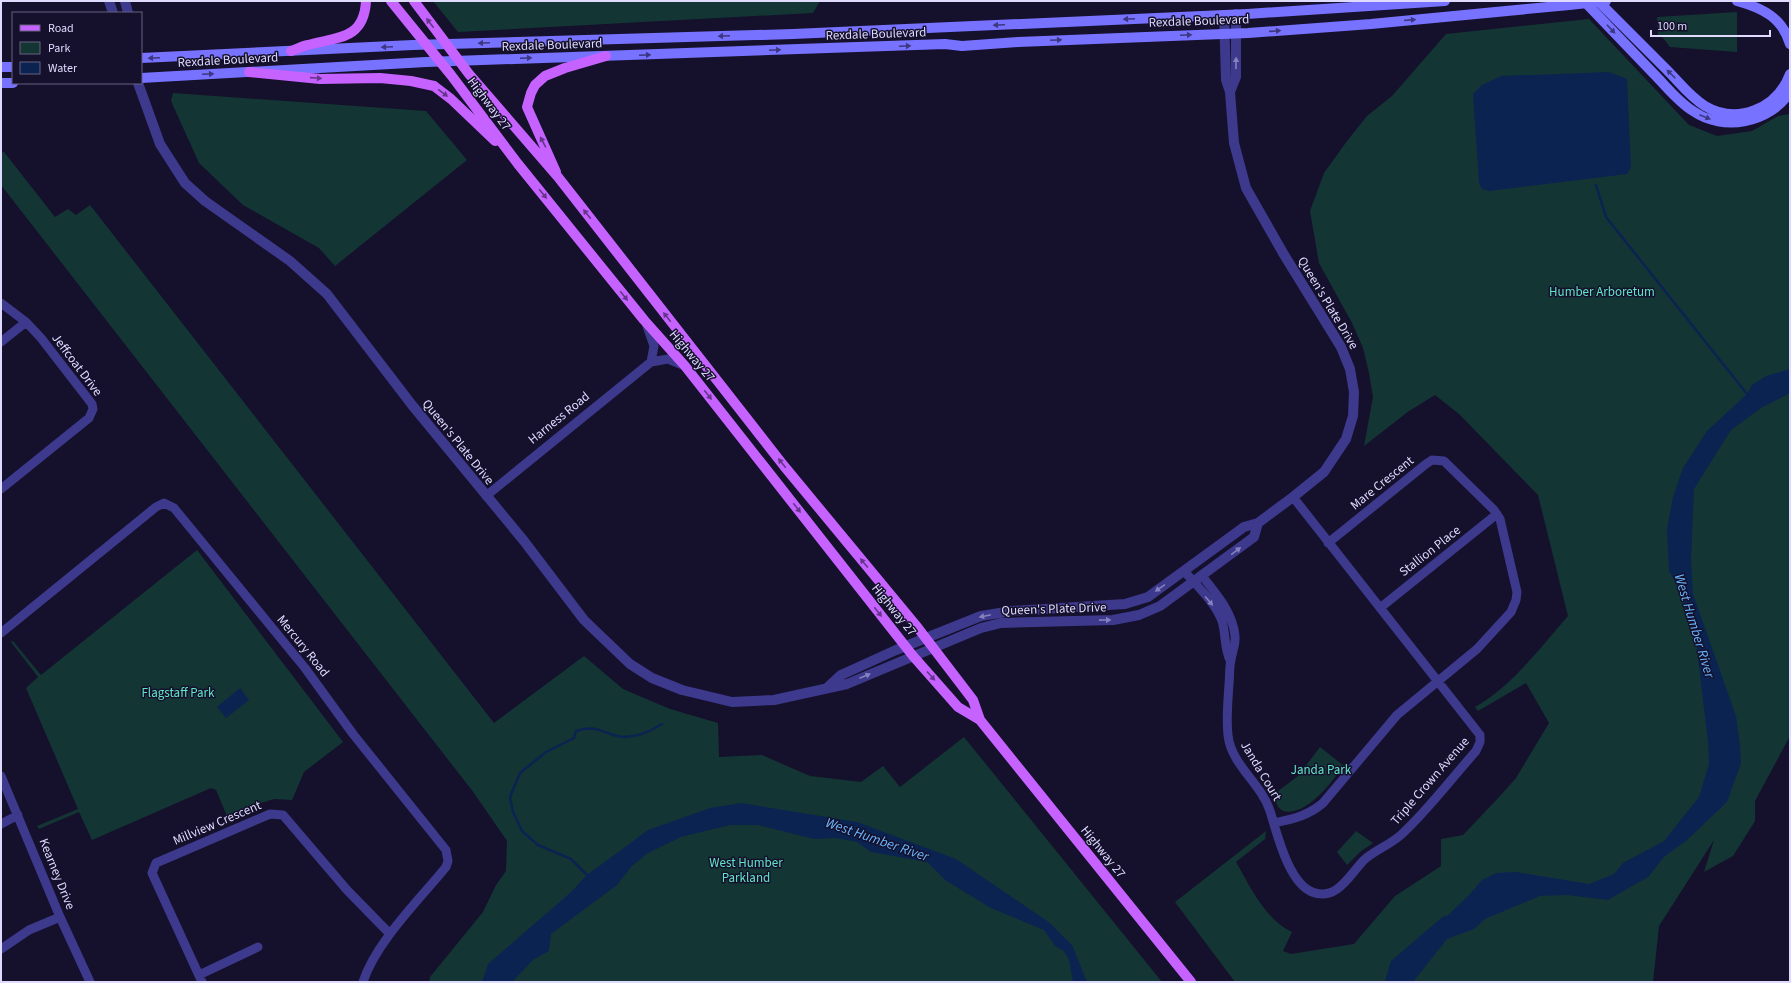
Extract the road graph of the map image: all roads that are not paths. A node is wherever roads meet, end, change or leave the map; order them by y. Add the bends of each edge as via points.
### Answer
1 (109, 1) edge
2 (125, 1) edge
3 (366, 1) edge
4 (392, 1) edge
5 (414, 1) edge
6 (1445, 1) edge
7 (1584, 1) edge
8 (1598, 1) edge
9 (1606, 1) edge
10 (1610, 1) edge
11 (1737, 1) edge
12 (1372, 7) junction
13 (113, 12) edge
14 (128, 12) edge
15 (1236, 14) junction
16 (1224, 15) junction
17 (1372, 24) junction
18 (1225, 33) junction
19 (1236, 33) junction
20 (446, 44) junction
21 (1790, 44) edge
22 (426, 45) junction
23 (291, 51) junction
24 (606, 56) junction
25 (142, 58) edge
26 (440, 61) junction
27 (460, 61) junction
28 (12, 66) edge
29 (1, 67) edge
30 (249, 72) junction
31 (1790, 74) edge
32 (142, 78) edge
33 (1, 83) edge
34 (12, 83) edge
35 (138, 84) edge
36 (1230, 92) junction
37 (1790, 92) edge
38 (518, 164) junction
39 (558, 177) junction
40 (1, 303) edge
41 (644, 320) junction
42 (26, 322) junction
43 (1, 342) edge
44 (650, 362) junction
45 (685, 366) junction
46 (1, 489) edge
47 (486, 496) junction
48 (1293, 497) junction
49 (1497, 514) junction
50 (1258, 523) junction
51 (1328, 543) junction
52 (1184, 571) junction
53 (1202, 576) junction
54 (1193, 582) junction
55 (1065, 608) junction
56 (1380, 608) junction
57 (1066, 620) junction
58 (1, 633) edge
59 (925, 638) junction
60 (906, 646) junction
61 (933, 648) junction
62 (913, 656) junction
63 (1230, 660) junction
64 (1439, 682) junction
65 (828, 687) junction
66 (980, 720) junction
67 (1, 776) edge
68 (18, 816) junction
69 (1274, 823) junction
70 (1, 824) edge
71 (60, 917) junction
72 (390, 934) junction
73 (258, 947) dead end
74 (1, 948) edge
75 (200, 978) edge
76 (90, 982) edge
77 (363, 982) edge
78 (1192, 982) edge

1 - 13 street
2 - 14 street
3 - 23 main road via 363,19 352,32 332,41
4 - 22 main road, Highway 27
20 -> 5 main road, Highway 27
6 - 12 main road, Rexdale Boulevard
7 -> 37 main road via 1683,104 1705,118 1731,123 1756,118 1779,105
31 -> 8 main road via 1777,96 1758,109 1735,114 1712,109 1692,96
9 - 10 main road, Rexdale Boulevard
17 -> 9 main road, Rexdale Boulevard, bridge
11 - 21 main road via 1769,13 1782,26
12 - 15 main road, Rexdale Boulevard
12 - 17 main road via 1369,16
15 - 16 main road, Rexdale Boulevard
15 - 19 street, Queen's Plate Drive
16 - 18 street, Queen's Plate Drive
16 -> 20 main road, Rexdale Boulevard via 793,34
19 -> 17 main road, Rexdale Boulevard
18 - 19 main road, Rexdale Boulevard
24 -> 18 main road, Rexdale Boulevard via 945,44 962,46
18 - 36 street, Queen's Plate Drive via 1226,80
36 -> 19 street, Queen's Plate Drive via 1236,77
20 - 22 main road, Rexdale Boulevard
20 - 27 main road, Highway 27
22 -> 23 main road, Rexdale Boulevard
22 - 26 main road, Highway 27
23 -> 25 main road, Rexdale Boulevard
27 -> 24 main road, Rexdale Boulevard
39 -> 24 main road via 552,158 527,107 531,93 545,76
26 - 27 main road, Rexdale Boulevard
26 - 30 main road, Rexdale Boulevard
26 - 38 main road, Highway 27
27 - 39 main road, Highway 27
28 - 29 main road
32 -> 30 main road, Rexdale Boulevard
30 -> 38 main road via 320,79 380,78 434,86
33 - 34 main road
35 - 47 street, Queen's Plate Drive via 160,144 185,183 204,201 290,260 328,294 412,405
36 - 48 street, Queen's Plate Drive via 1234,151 1246,188 1340,347 1350,369 1354,392 1354,416 1346,439 1324,472
38 -> 41 main road, Highway 27
59 -> 39 main road, Highway 27 via 732,400
40 - 42 street, Jeffcoat Drive
41 - 44 street via 654,346
41 - 45 main road, Highway 27
42 - 43 street
42 - 46 street, Jeffcoat Drive via 92,404 93,409 89,418
44 - 45 street via 668,359
44 - 47 street, Harness Road
45 -> 60 main road, Highway 27
47 - 65 street, Queen's Plate Drive via 588,625 630,664 652,678 682,690 732,702 774,700
48 - 50 street, Queen's Plate Drive
48 - 51 street, Triple Crown Avenue
49 - 51 street, Mare Crescent via 1444,461 1432,460
49 - 56 street, Stallion Place
49 - 64 street, Mare Crescent via 1517,592 1514,607 1470,657
50 - 52 street, Queen's Plate Drive via 1244,527
53 -> 50 street, Queen's Plate Drive via 1254,537
51 - 56 street, Triple Crown Avenue
52 - 54 street, Janda Court
52 -> 55 street, Queen's Plate Drive via 1148,597 1133,602
53 - 54 street, Queen's Plate Drive
53 - 63 street, Janda Court via 1228,612 1235,636
57 -> 54 street, Queen's Plate Drive via 1113,620 1139,615 1160,606
54 -> 63 street, Janda Court via 1217,611
55 - 57 street
55 -> 59 street, Queen's Plate Drive via 1012,611 981,616
56 - 64 street, Triple Crown Avenue
57 - 61 street, Queen's Plate Drive via 1001,623 981,628
58 - 72 street, Mercury Road via 156,507 164,503 174,508 305,668 353,734 446,850 446,867
59 - 60 street, Queen's Plate Drive
59 - 61 main road, Highway 27
60 - 62 main road, Highway 27
60 - 65 street, Queen's Plate Drive via 841,675
61 - 62 street, Queen's Plate Drive
61 - 66 main road, Highway 27 via 973,700
65 -> 62 street, Queen's Plate Drive via 847,684
62 -> 66 main road, Highway 27 via 958,707
63 - 69 street, Janda Court via 1227,723 1230,747 1264,796
64 - 69 street, Mare Crescent via 1397,715 1323,803 1301,817
64 - 69 street, Triple Crown Avenue via 1478,732 1480,742 1476,751 1402,834 1364,860 1338,889 1322,894 1311,892 1303,886 1281,849
66 - 78 main road, Highway 27
67 - 68 street, Kearney Drive
68 - 70 street
68 - 71 street, Kearney Drive
71 - 74 street via 29,930
71 - 76 street, Kearney Drive
72 - 75 street, Millview Crescent via 347,890 283,815 270,814 156,863 152,873
72 - 77 street, Mercury Road via 374,958
73 - 75 street

